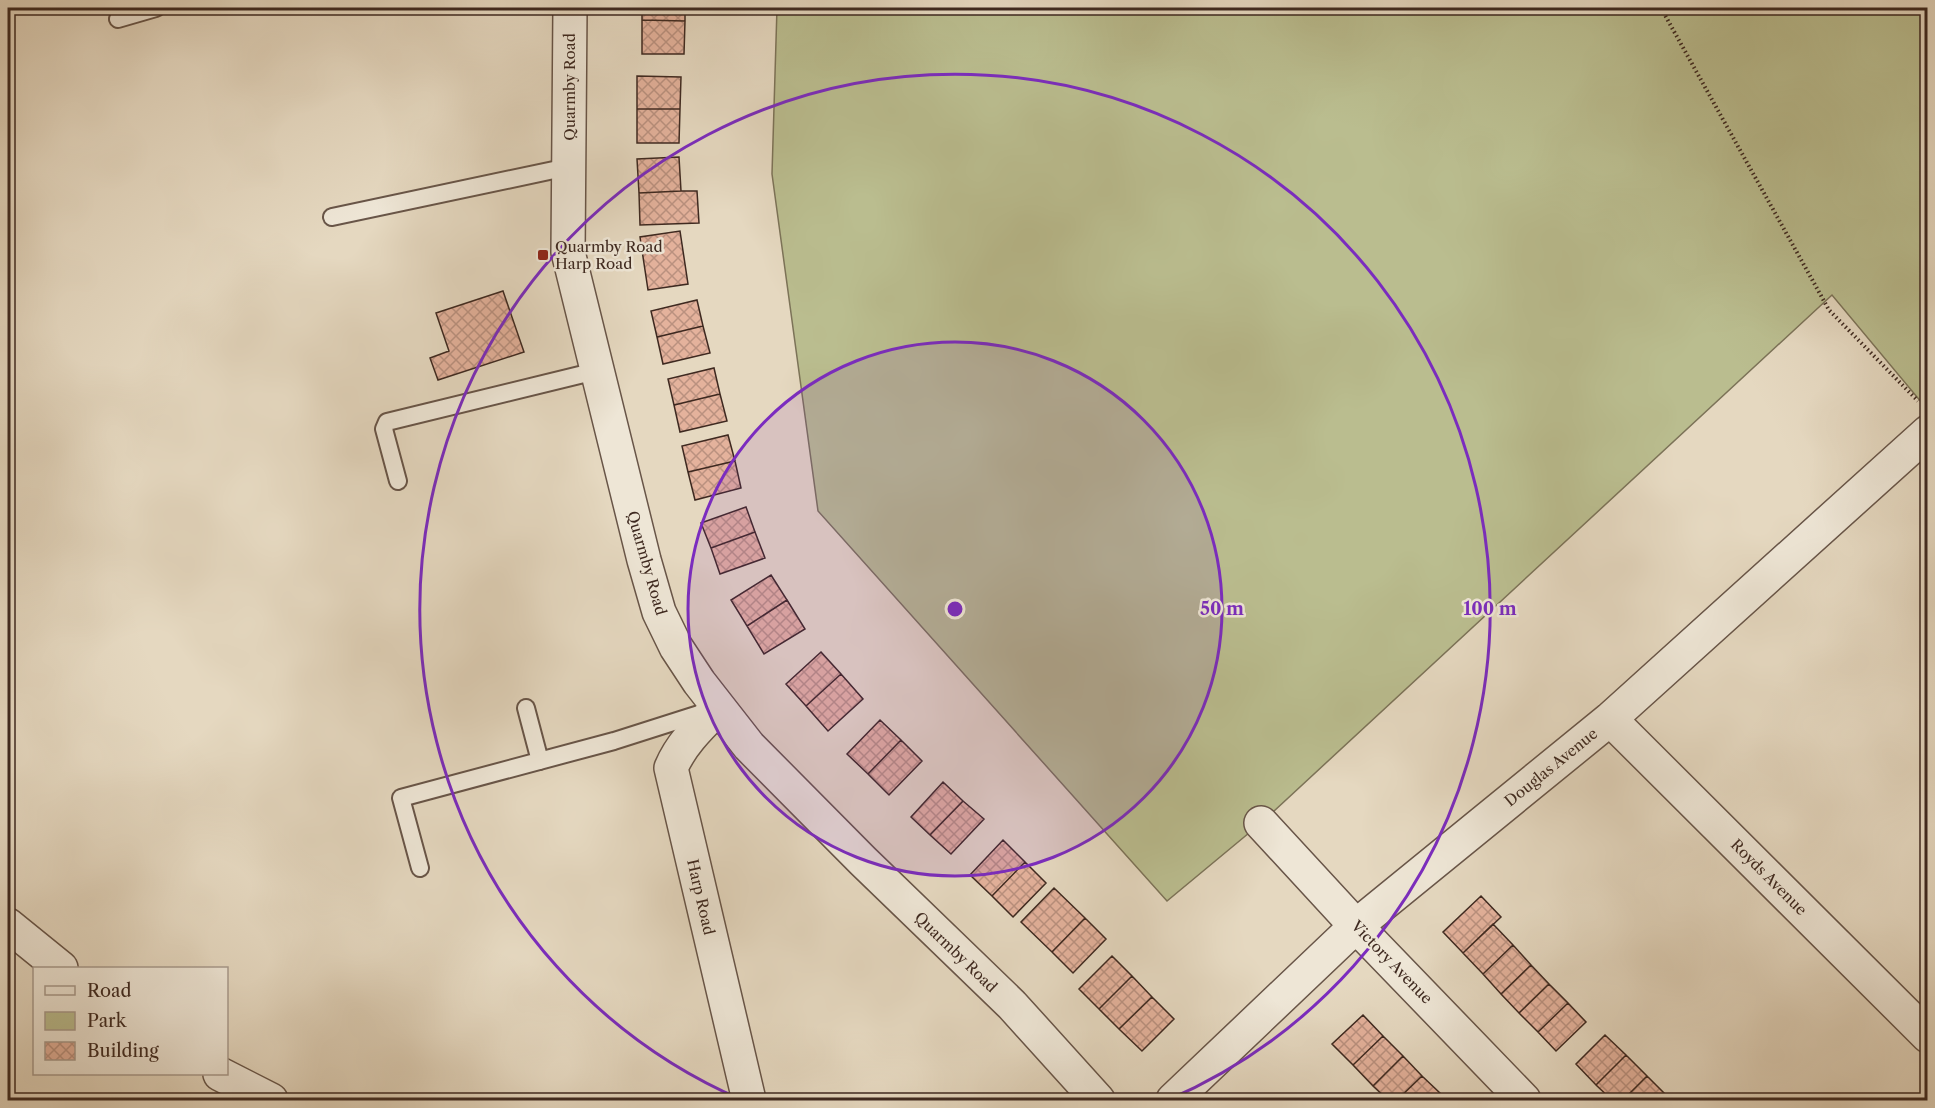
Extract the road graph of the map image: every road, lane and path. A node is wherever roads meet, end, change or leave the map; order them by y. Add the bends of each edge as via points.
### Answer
1 (156, 8) edge
2 (570, 8) edge
3 (1661, 8) edge
4 (118, 19) dead end
5 (568, 167) junction
6 (332, 217) dead end
7 (596, 370) junction
8 (1923, 417) edge
9 (398, 482) dead end
10 (526, 708) dead end
11 (718, 708) junction
12 (1610, 719) junction
13 (540, 760) junction
14 (1261, 823) dead end
15 (420, 868) dead end
16 (8, 925) edge
17 (1356, 926) junction
18 (59, 967) edge
19 (1928, 1036) edge
20 (222, 1075) edge
21 (272, 1101) edge
22 (748, 1101) edge
23 (1098, 1101) edge
24 (1173, 1101) edge
25 (1524, 1101) edge

1 - 4 lane
2 - 5 street, Quarmby Road
3 - 8 path via 1829,310
5 - 6 lane
5 - 7 street, Quarmby Road via 568,252
7 - 9 lane via 387,422 384,429
7 - 11 street, Quarmby Road via 659,612 676,647
8 - 12 street, Douglas Avenue
10 - 13 lane
11 - 13 lane
11 - 22 street, Harp Road via 688,738 671,768
11 - 23 street, Quarmby Road via 776,775 1012,1005
12 - 17 street, Douglas Avenue
12 - 19 street, Royds Avenue
13 - 15 lane via 401,798
14 - 17 street, Victory Avenue
16 - 18 street
17 - 24 street, Douglas Avenue
17 - 25 street, Victory Avenue
20 - 21 street

